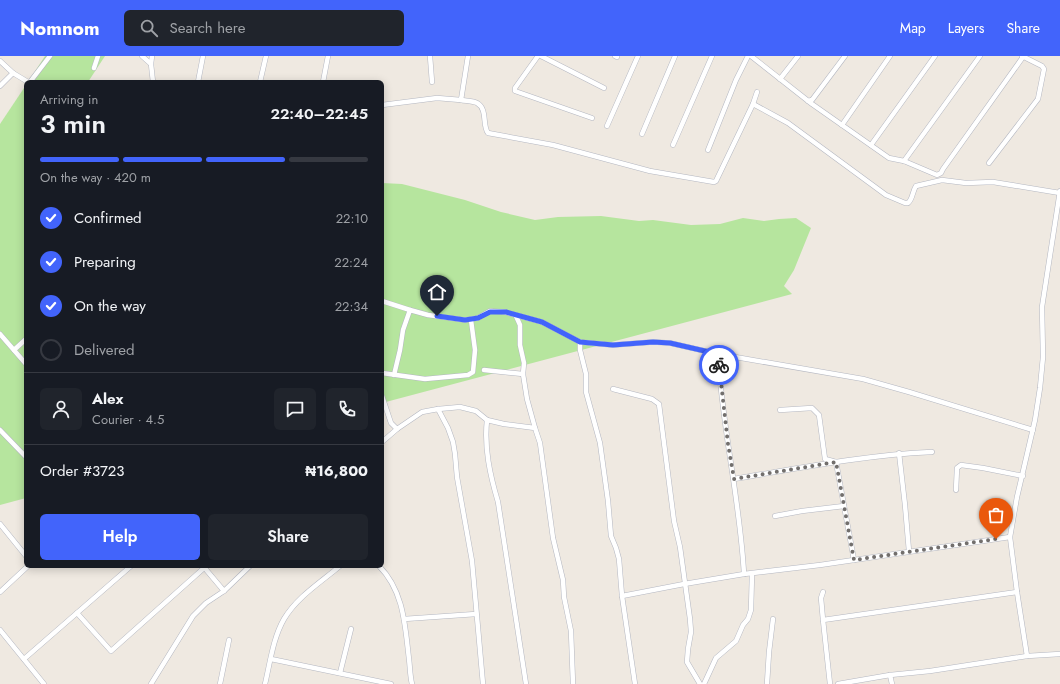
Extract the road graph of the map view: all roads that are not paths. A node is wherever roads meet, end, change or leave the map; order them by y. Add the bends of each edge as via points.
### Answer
1 (50, 56) edge
2 (98, 56) edge
3 (142, 56) edge
4 (152, 56) edge
5 (203, 56) edge
6 (266, 56) edge
7 (328, 56) edge
8 (430, 56) edge
9 (468, 56) edge
10 (538, 56) edge
11 (542, 56) edge
12 (638, 56) edge
13 (675, 56) edge
14 (712, 56) edge
15 (750, 56) edge
16 (798, 56) edge
17 (845, 56) edge
18 (890, 56) edge
19 (935, 56) edge
20 (980, 56) edge
21 (1023, 57) edge
22 (0, 61) edge
23 (151, 64) junction
24 (94, 68) dead end
25 (13, 73) junction
26 (780, 79) junction
27 (25, 80) edge
28 (31, 80) edge
29 (153, 80) edge
30 (198, 80) edge
31 (260, 80) edge
32 (323, 80) edge
33 (432, 82) dead end
34 (0, 86) edge
35 (604, 88) dead end
36 (757, 92) dead end
37 (461, 100) junction
38 (808, 100) junction
39 (753, 104) junction
40 (384, 105) edge
41 (592, 118) dead end
42 (842, 125) junction
43 (607, 126) dead end
44 (642, 134) dead end
45 (673, 145) dead end
46 (871, 145) junction
47 (708, 150) dead end
48 (904, 161) junction
49 (989, 163) dead end
50 (1060, 192) edge
51 (384, 302) edge
52 (410, 310) junction
53 (516, 316) junction
54 (471, 320) junction
55 (0, 334) edge
56 (24, 341) edge
57 (580, 342) junction
58 (14, 350) junction
59 (718, 354) junction
60 (24, 362) edge
61 (484, 370) dead end
62 (384, 373) edge
63 (523, 374) junction
64 (394, 375) junction
65 (614, 389) dead end
66 (384, 404) edge
67 (438, 409) junction
68 (780, 410) dead end
69 (487, 420) junction
70 (536, 428) junction
71 (397, 429) junction
72 (0, 430) edge
73 (1033, 430) junction
74 (384, 440) edge
75 (932, 452) dead end
76 (899, 454) junction
77 (24, 455) edge
78 (836, 462) junction
79 (1023, 476) junction
80 (734, 479) junction
81 (956, 490) dead end
82 (844, 506) junction
83 (775, 516) dead end
84 (0, 524) edge
85 (1010, 537) junction
86 (909, 551) junction
87 (24, 554) edge
88 (854, 560) junction
89 (26, 568) edge
90 (126, 568) edge
91 (203, 568) edge
92 (205, 568) edge
93 (248, 568) edge
94 (338, 568) edge
95 (381, 568) edge
96 (744, 574) junction
97 (752, 574) junction
98 (684, 584) junction
99 (224, 591) junction
100 (0, 592) edge
101 (823, 592) dead end
102 (1017, 592) junction
103 (622, 596) junction
104 (77, 613) junction
105 (476, 614) junction
106 (404, 619) junction
107 (773, 619) dead end
108 (823, 620) junction
109 (351, 629) dead end
110 (0, 630) edge
111 (229, 640) dead end
112 (1060, 654) edge
113 (1027, 656) junction
114 (271, 659) junction
115 (24, 660) junction
116 (340, 673) junction
117 (890, 675) junction
118 (44, 684) edge
119 (151, 684) edge
120 (220, 684) edge
121 (265, 684) edge
122 (391, 684) edge
123 (412, 684) edge
124 (483, 684) edge
125 (526, 684) edge
126 (573, 684) edge
127 (635, 684) edge
128 (700, 684) edge
129 (704, 684) edge
130 (767, 684) edge
131 (830, 684) edge
132 (838, 684) edge
133 (892, 684) edge

1 - 28 street
2 - 24 street
3 - 23 street
4 - 23 street
5 - 30 street
6 - 31 street
7 - 32 street
8 - 33 street
9 - 37 street
10 - 41 street via 515,91
11 - 35 street
12 - 43 street
13 - 44 street
14 - 45 street
15 - 26 street
15 - 47 street via 736,80
16 - 26 street
17 - 38 street via 812,100
18 - 42 street
19 - 46 street
20 - 48 street
21 - 48 street via 943,168 942,173 932,174
21 - 49 street via 1044,69 1038,98
22 - 25 street
23 - 29 street
25 - 27 street
25 - 34 street
26 - 38 street
36 - 39 street
37 - 39 street via 477,103 485,115 485,129 488,133 553,145 650,171 714,182
37 - 40 street via 437,98
38 - 42 street
39 - 50 street via 788,123 886,195 905,203 911,201 916,186 942,180 966,183 996,182
42 - 46 street
46 - 48 street via 889,158
50 - 73 street via 1042,307 1043,357
51 - 52 street
52 - 54 street via 428,315
52 - 64 street via 403,330
53 - 54 street via 506,312 490,312
53 - 57 street via 542,322
53 - 63 street via 520,325
54 - 64 street via 473,372 468,375 425,379
55 - 58 street
56 - 58 street
57 - 59 street via 613,345 670,343
57 - 103 street via 586,374 586,392 600,443 612,536 619,560
58 - 60 street
59 - 73 street via 863,379
59 - 80 street
61 - 63 street
62 - 64 street
63 - 70 street
65 - 98 street via 652,399 659,404
66 - 71 street via 391,423
67 - 69 street via 460,407 476,411
67 - 71 street via 422,412
67 - 105 street via 453,442 472,561
68 - 78 street via 812,408 817,411 825,459
69 - 70 street
69 - 125 street via 486,442 498,502
70 - 126 street via 553,538 571,630
71 - 74 street
72 - 77 street
73 - 79 street
75 - 76 street
76 - 78 street
76 - 86 street
78 - 80 street
78 - 82 street
79 - 81 street via 961,466 958,468
79 - 85 street
80 - 96 street
82 - 83 street
82 - 88 street
84 - 87 street
85 - 86 street
85 - 102 street
86 - 88 street
88 - 97 street
89 - 100 street
90 - 104 street
91 - 104 street via 111,651
92 - 99 street
93 - 99 street
94 - 114 street via 300,600 284,618
95 - 106 street via 390,580 401,604
96 - 97 street
96 - 98 street
97 - 129 street via 751,610 748,619 742,625 736,641 716,658
98 - 103 street
98 - 128 street via 691,626 687,662
99 - 119 street via 193,616
101 - 108 street
102 - 108 street
102 - 113 street
103 - 127 street
104 - 115 street
105 - 106 street
105 - 124 street
106 - 123 street
107 - 130 street
108 - 131 street
109 - 116 street
110 - 115 street
111 - 120 street
112 - 113 street
113 - 117 street
114 - 116 street
114 - 121 street
115 - 118 street
116 - 122 street
117 - 132 street
117 - 133 street

